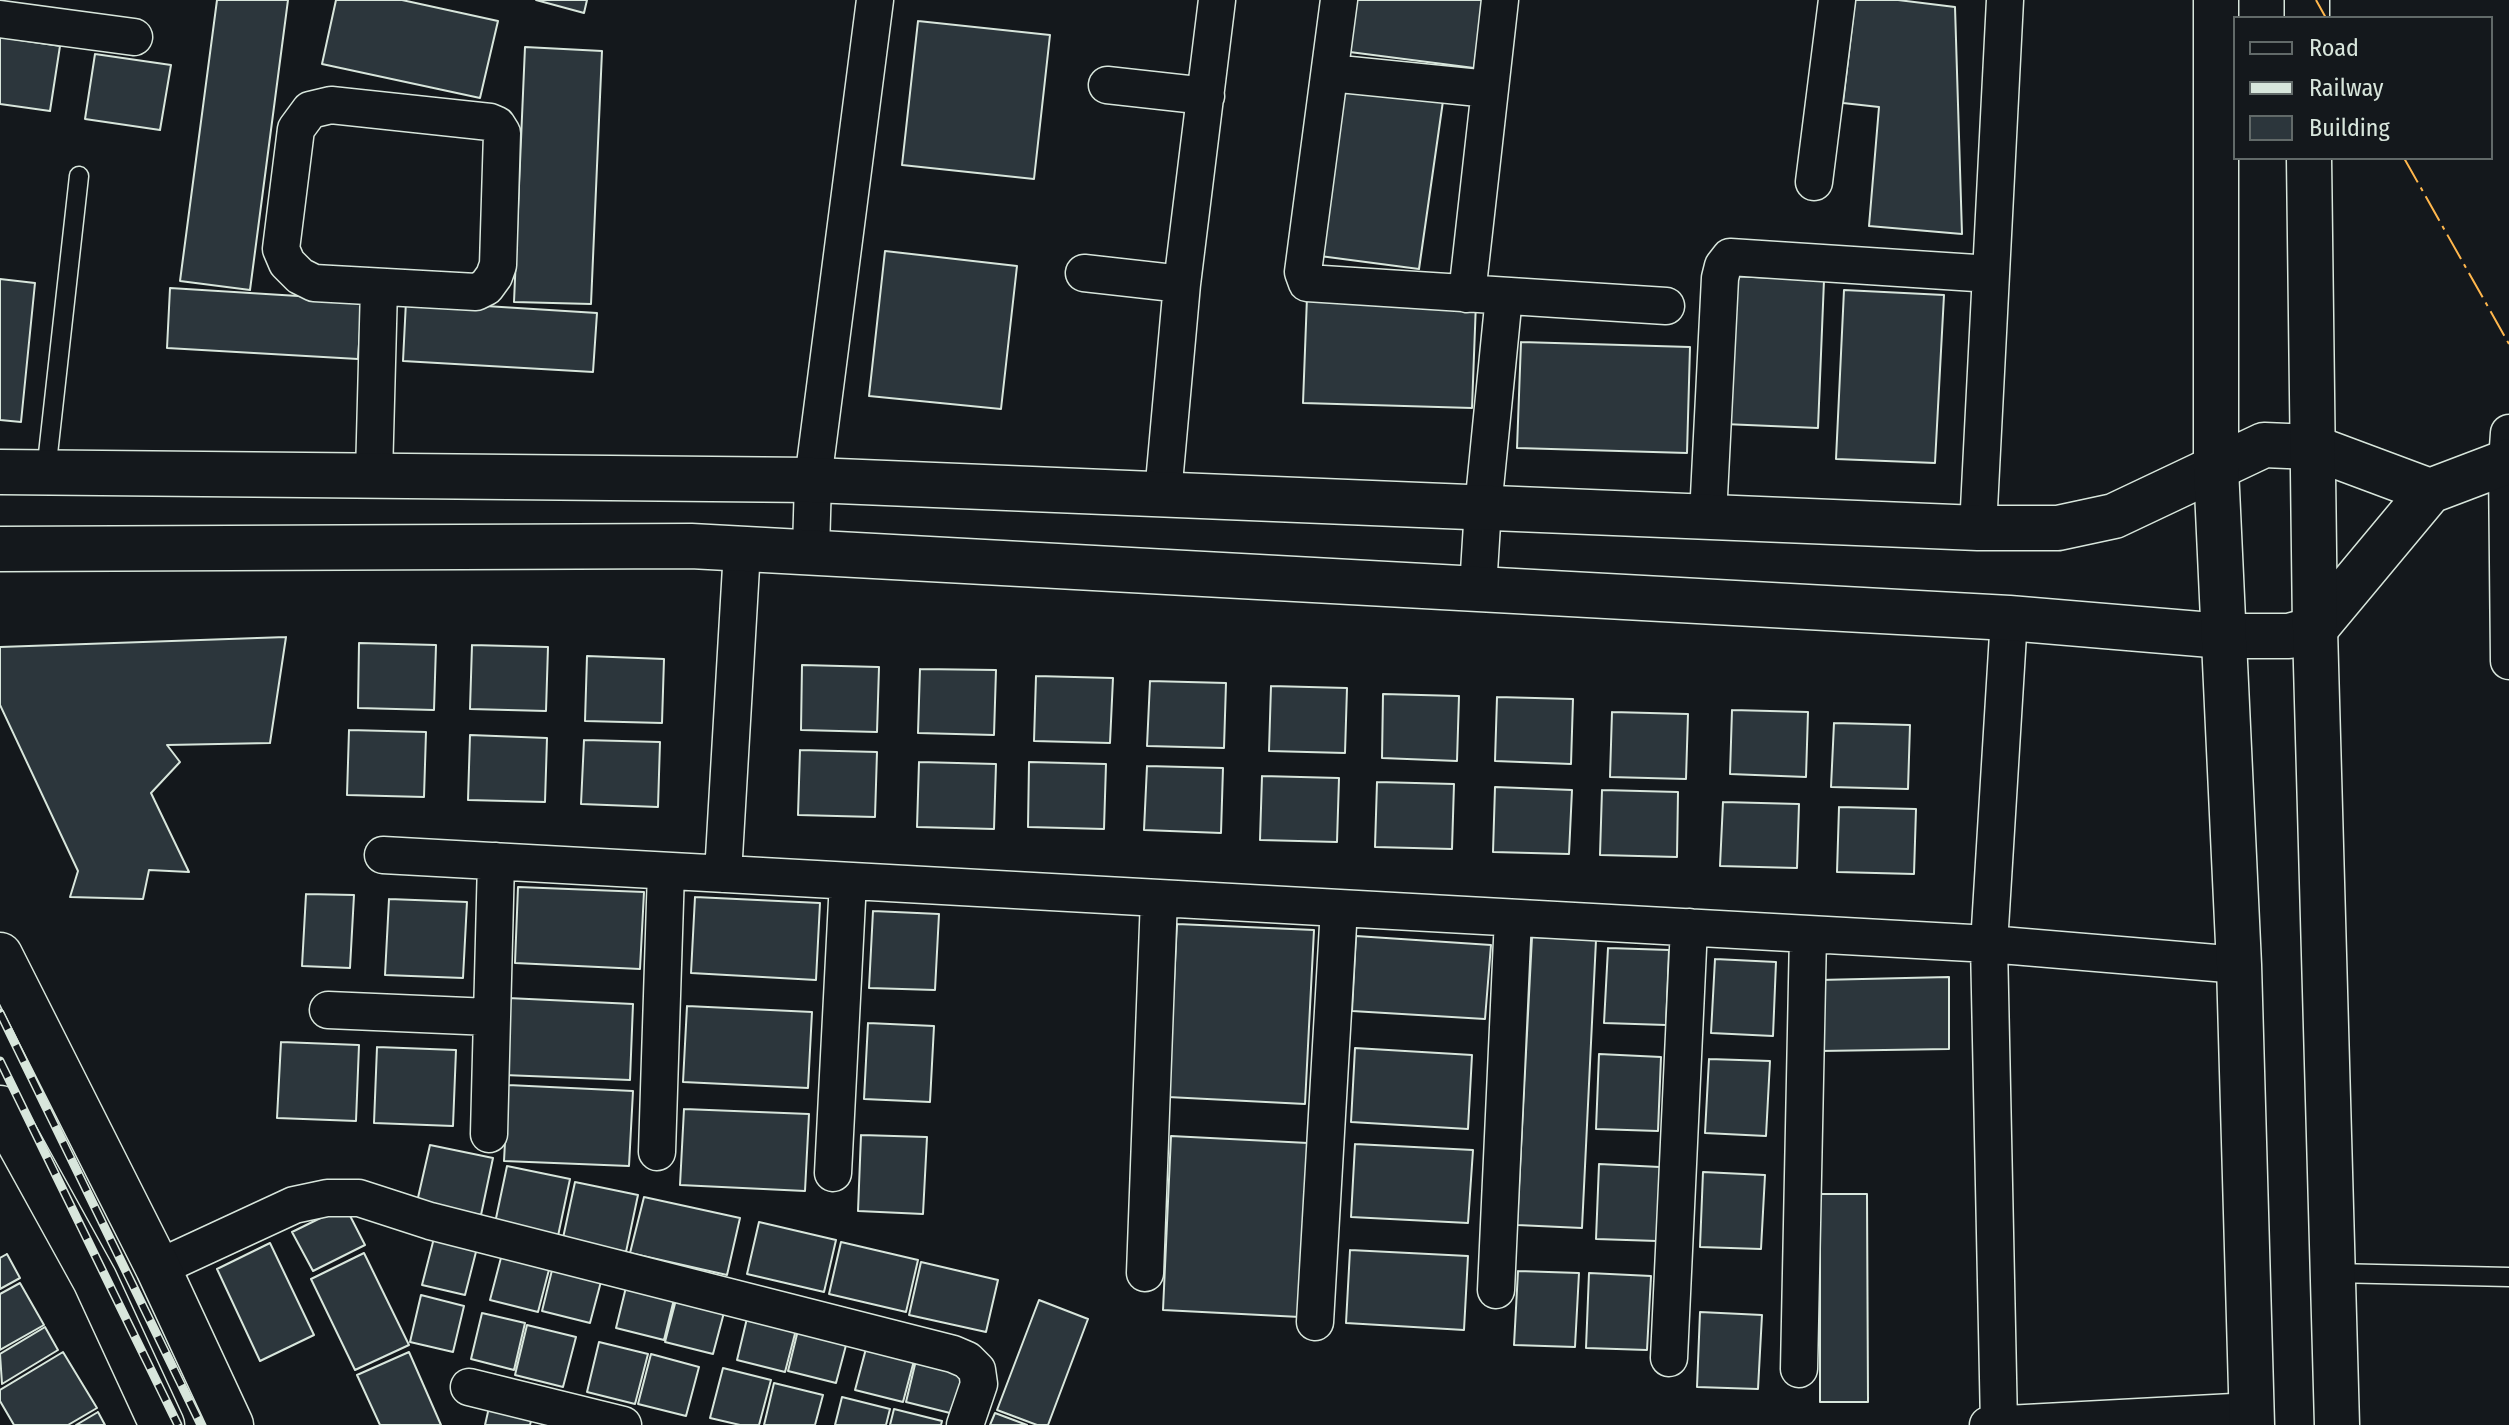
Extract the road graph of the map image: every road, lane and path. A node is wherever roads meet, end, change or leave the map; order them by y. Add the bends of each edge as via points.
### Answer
1 (875, 0) edge
2 (1217, 0) edge
3 (1339, 0) edge
4 (1500, 0) edge
5 (1837, 0) edge
6 (2216, 0) edge
7 (1995, 1) edge
8 (0, 19) edge
9 (134, 37) dead end
10 (1330, 73) junction
11 (1107, 85) dead end
12 (1489, 89) junction
13 (1206, 96) junction
14 (2309, 160) edge
15 (79, 176) dead end
16 (1814, 182) dead end
17 (1084, 273) dead end
18 (1991, 274) junction
19 (1182, 284) junction
20 (379, 287) junction
21 (1467, 294) junction
22 (1504, 296) junction
23 (1666, 306) dead end
24 (2312, 447) junction
25 (2508, 452) edge
26 (2216, 468) junction
27 (0, 472) edge
28 (46, 472) junction
29 (374, 475) junction
30 (813, 480) junction
31 (2430, 491) junction
32 (1163, 494) junction
33 (1483, 508) junction
34 (1708, 516) junction
35 (1978, 528) junction
36 (0, 549) edge
37 (742, 550) junction
38 (811, 550) junction
39 (1478, 588) junction
40 (2009, 618) junction
41 (2315, 629) junction
42 (2223, 636) junction
43 (2509, 661) edge
44 (383, 855) dead end
45 (496, 861) junction
46 (666, 871) junction
47 (723, 874) junction
48 (848, 881) junction
49 (1159, 898) junction
50 (1339, 908) junction
51 (1513, 918) junction
52 (1689, 927) junction
53 (1808, 934) junction
54 (1989, 944) junction
55 (0, 955) edge
56 (2239, 965) junction
57 (328, 1010) dead end
58 (490, 1017) junction
59 (0, 1108) edge
60 (489, 1134) dead end
61 (657, 1152) dead end
62 (833, 1173) dead end
63 (158, 1268) junction
64 (1145, 1273) dead end
65 (2333, 1273) junction
66 (2509, 1277) edge
67 (1496, 1290) dead end
68 (1315, 1322) dead end
69 (1669, 1358) dead end
70 (1799, 1369) dead end
71 (469, 1387) dead end
72 (2252, 1418) edge
73 (1999, 1424) edge
74 (162, 1425) edge
75 (231, 1425) edge
76 (623, 1425) edge
77 (965, 1425) edge
78 (1988, 1425) edge
79 (2337, 1425) edge

1 - 30 street
2 - 13 street
3 - 10 street
4 - 12 street
5 - 16 street
6 - 26 street
7 - 18 street
8 - 9 street
10 - 12 street
10 - 21 street via 1303,272 1307,283
11 - 13 street
12 - 21 street
13 - 19 street
14 - 24 street
15 - 28 lane
17 - 19 street
18 - 34 street via 1730,257 1720,278
18 - 35 street
19 - 32 street
20 - 20 street via 476,292 486,287 498,265 502,133 497,125 331,105 310,110 303,118 296,129 281,249 287,263 314,283
20 - 29 street
21 - 22 street
22 - 23 street
22 - 33 street
24 - 26 street via 2264,445
24 - 31 street
24 - 41 street
25 - 31 street
25 - 43 street
26 - 35 street via 2114,516 2058,528
26 - 42 street
27 - 28 street
28 - 29 street
29 - 30 street
30 - 32 street
30 - 38 street
31 - 41 street
32 - 33 street
33 - 34 street
33 - 39 street
34 - 35 street
36 - 37 street
37 - 38 street
37 - 47 street
38 - 39 street
39 - 40 street
40 - 42 street
40 - 54 street
41 - 42 street via 2289,636
41 - 65 street
42 - 56 street
44 - 45 street
45 - 46 street
45 - 58 street
46 - 47 street
46 - 61 street
47 - 48 street
48 - 49 street
48 - 62 street
49 - 50 street
49 - 64 street
50 - 51 street
50 - 68 street
51 - 52 street
51 - 67 street
52 - 53 street
52 - 69 street
53 - 54 street
53 - 70 street
54 - 56 street
54 - 73 street
55 - 63 street
56 - 72 street
57 - 58 street
58 - 60 street
59 - 74 street via 95,1280
63 - 75 street
63 - 77 street via 294,1205 359,1198 430,1221 953,1354 977,1370 979,1384
65 - 66 lane
65 - 79 street
71 - 76 street
72 - 73 street
73 - 78 street

